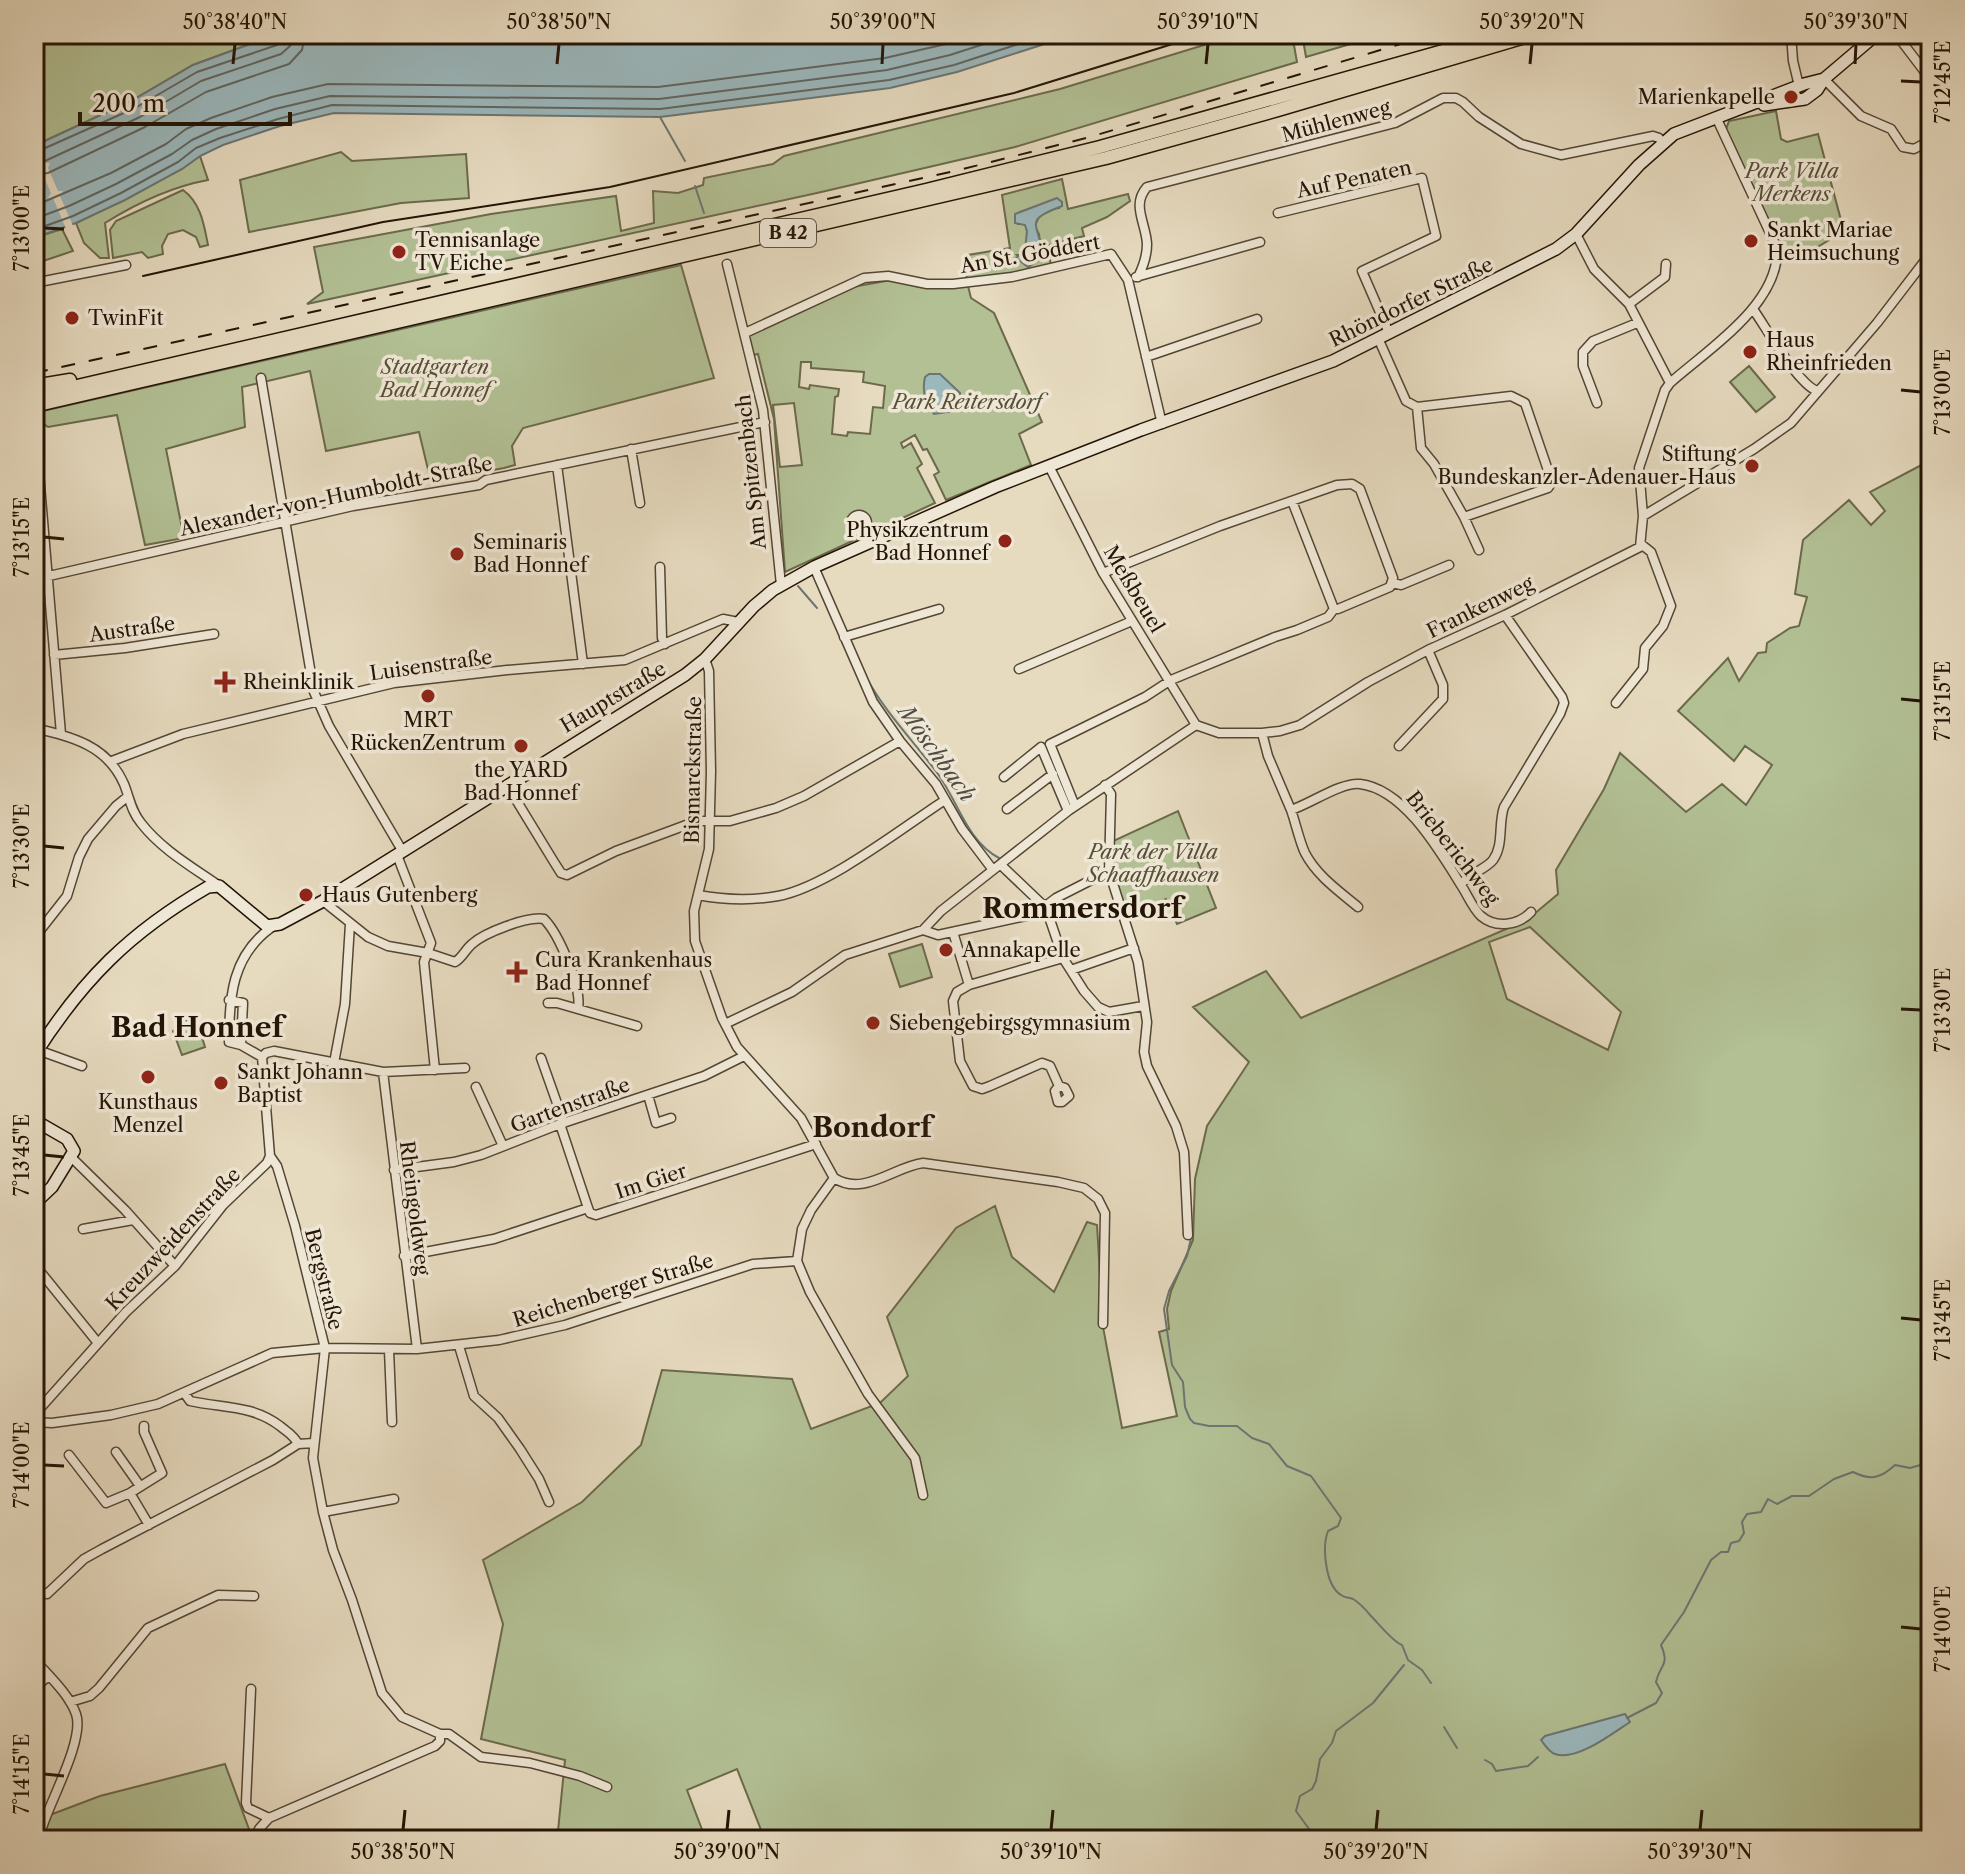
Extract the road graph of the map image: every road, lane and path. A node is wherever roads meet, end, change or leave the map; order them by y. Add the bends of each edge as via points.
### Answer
1 (1504, 34) edge
2 (1535, 34) edge
3 (1791, 34) edge
4 (1877, 34) edge
5 (1896, 34) edge
6 (1824, 79) junction
7 (1931, 80) edge
8 (1804, 88) junction
9 (1716, 117) junction
10 (1931, 140) edge
11 (1662, 143) junction
12 (1278, 213) dead end
13 (1576, 234) junction
14 (1260, 242) dead end
15 (1930, 254) edge
16 (727, 264) dead end
17 (1666, 264) dead end
18 (126, 265) dead end
19 (1138, 277) junction
20 (1128, 280) junction
21 (34, 283) edge
22 (1629, 304) junction
23 (1753, 309) junction
24 (1257, 319) dead end
25 (1637, 323) junction
26 (745, 333) junction
27 (1384, 336) junction
28 (1146, 357) junction
29 (137, 372) junction
30 (261, 378) dead end
31 (1670, 383) junction
32 (34, 386) edge
33 (1817, 391) junction
34 (34, 396) edge
35 (1597, 403) dead end
36 (34, 406) edge
37 (1417, 407) junction
38 (765, 422) junction
39 (1162, 424) junction
40 (35, 426) edge
41 (631, 449) junction
42 (36, 456) edge
43 (557, 465) junction
44 (1049, 466) junction
45 (1292, 501) junction
46 (640, 503) dead end
47 (1643, 516) junction
48 (1464, 517) junction
49 (287, 522) junction
50 (1641, 544) junction
51 (1479, 550) dead end
52 (1449, 565) dead end
53 (660, 567) dead end
54 (814, 567) junction
55 (1103, 573) junction
56 (49, 576) junction
57 (1393, 583) junction
58 (781, 585) junction
59 (939, 609) dead end
60 (1334, 609) junction
61 (1505, 615) junction
62 (1132, 621) junction
63 (738, 622) junction
64 (214, 634) dead end
65 (844, 637) junction
66 (665, 644) junction
67 (1428, 650) junction
68 (54, 655) junction
69 (705, 659) junction
70 (583, 664) junction
71 (1019, 669) dead end
72 (1171, 680) junction
73 (318, 703) junction
74 (1616, 703) dead end
75 (1196, 725) junction
76 (34, 728) edge
77 (1262, 733) junction
78 (61, 734) junction
79 (900, 741) junction
80 (1399, 746) dead end
81 (112, 761) junction
82 (1053, 774) junction
83 (1004, 777) dead end
84 (507, 785) junction
85 (1105, 785) junction
86 (127, 797) junction
87 (945, 800) junction
88 (1007, 809) dead end
89 (1071, 809) junction
90 (1291, 810) junction
91 (709, 822) junction
92 (400, 853) junction
93 (997, 868) junction
94 (1109, 871) junction
95 (212, 884) junction
96 (1461, 884) junction
97 (698, 895) junction
98 (323, 901) junction
99 (1358, 907) dead end
100 (1046, 908) junction
101 (1531, 912) dead end
102 (350, 924) junction
103 (272, 927) junction
104 (923, 930) junction
105 (953, 932) junction
106 (34, 938) edge
107 (1134, 948) junction
108 (428, 953) junction
109 (1063, 958) junction
110 (1071, 970) junction
111 (969, 985) junction
112 (229, 1000) junction
113 (548, 1003) dead end
114 (1143, 1006) junction
115 (578, 1008) junction
116 (725, 1024) junction
117 (637, 1026) dead end
118 (241, 1045) junction
119 (35, 1052) edge
120 (744, 1056) junction
121 (262, 1057) junction
122 (541, 1058) dead end
123 (334, 1063) junction
124 (82, 1066) dead end
125 (465, 1068) dead end
126 (435, 1070) junction
127 (383, 1072) junction
128 (1059, 1086) dead end
129 (476, 1087) dead end
130 (648, 1095) junction
131 (671, 1118) dead end
132 (34, 1120) edge
133 (562, 1124) junction
134 (816, 1144) junction
135 (503, 1146) junction
136 (270, 1156) junction
137 (71, 1157) junction
138 (394, 1170) junction
139 (834, 1178) junction
140 (34, 1204) edge
141 (588, 1208) junction
142 (133, 1220) junction
143 (83, 1229) dead end
144 (1188, 1235) dead end
145 (404, 1256) junction
146 (797, 1261) junction
147 (34, 1264) edge
148 (175, 1266) junction
149 (1103, 1324) dead end
150 (98, 1343) junction
151 (459, 1346) junction
152 (325, 1348) junction
153 (417, 1349) junction
154 (389, 1350) junction
155 (185, 1394) junction
156 (34, 1415) edge
157 (34, 1422) edge
158 (392, 1422) dead end
159 (144, 1426) dead end
160 (314, 1443) junction
161 (298, 1444) junction
162 (116, 1452) dead end
163 (69, 1455) dead end
164 (140, 1486) junction
165 (130, 1493) junction
166 (923, 1495) dead end
167 (394, 1499) dead end
168 (549, 1502) dead end
169 (323, 1512) junction
170 (149, 1525) junction
171 (34, 1590) edge
172 (254, 1596) dead end
173 (34, 1659) edge
174 (49, 1676) junction
175 (34, 1688) edge
176 (251, 1689) dead end
177 (70, 1702) junction
178 (440, 1734) junction
179 (607, 1787) dead end
180 (269, 1818) junction
181 (42, 1828) dead end
182 (262, 1840) edge
183 (420, 1840) edge
184 (446, 1840) edge

1 - 29 highway, B 42 via 969,180
2 - 36 highway, B 42 via 1106,158
3 - 8 street via 1793,61
4 - 6 main road
5 - 7 street
6 - 8 main road, Rhöndorfer Straße
6 - 10 street via 1861,116 1891,129 1903,147 1914,149
8 - 9 main road, Rhöndorfer Straße via 1801,101
9 - 11 main road, Rhöndorfer Straße
9 - 23 street via 1777,248 1773,271
11 - 13 main road, Rhöndorfer Straße
11 - 19 street, Mühlenweg via 1653,136 1561,155 1521,144 1463,102 1443,98 1395,123 1147,187 1138,207 1147,243
12 - 27 street, Auf Penaten via 1422,178 1436,236 1362,271
13 - 22 street via 1594,269
13 - 27 main road, Rhöndorfer Straße via 1530,263
14 - 19 street
15 - 33 street
16 - 26 street, Am Spitzenbach
17 - 22 street via 1665,277
18 - 21 street
19 - 20 street
20 - 26 street, An St. Göddert via 1116,258 1106,254 1012,277 953,284 864,278
20 - 28 street
22 - 25 street
23 - 31 street
23 - 33 street via 1796,371
24 - 28 street
25 - 31 street
25 - 35 street via 1593,341 1583,352
26 - 38 street, Am Spitzenbach
27 - 37 street via 1406,401
27 - 39 main road, Rhöndorfer Straße via 1333,361
28 - 39 street
29 - 32 highway
29 - 34 highway, B 42
30 - 49 street
31 - 47 street via 1639,468
33 - 47 street via 1776,435
37 - 48 street via 1421,448
37 - 48 street via 1511,396 1525,403 1552,482 1548,488
38 - 41 street, Alexander-von-Humboldt-Straße
38 - 58 street, Am Spitzenbach
39 - 44 main road, Rhöndorfer Straße
40 - 42 street
41 - 43 street, Alexander-von-Humboldt-Straße
41 - 46 street
42 - 56 street
43 - 49 street, Alexander-von-Humboldt-Straße
43 - 70 street
44 - 54 main road, Hauptstraße
44 - 55 street, Meßbeuel
45 - 55 street
45 - 57 street via 1337,485 1360,489
45 - 60 street
47 - 50 street
48 - 51 street
49 - 56 street, Alexander-von-Humboldt-Straße
49 - 73 street
50 - 61 street, Frankenweg
50 - 74 street via 1651,552 1671,606 1645,648 1643,669
52 - 57 street via 1401,585
53 - 66 street
54 - 58 main road, Hauptstraße
54 - 65 street
55 - 62 street, Meßbeuel
56 - 68 street
57 - 60 street
58 - 63 main road, Hauptstraße
59 - 65 street
60 - 72 street via 1328,617
61 - 67 street, Frankenweg
61 - 96 street via 1564,703 1504,807 1494,859
62 - 71 street
62 - 72 street, Meßbeuel
63 - 66 street, Luisenstraße via 723,619
63 - 69 main road, Hauptstraße
64 - 68 street, Austraße
65 - 79 street via 873,702
66 - 70 street, Luisenstraße via 625,660
67 - 77 street, Frankenweg via 1300,725
67 - 80 street via 1443,685 1443,699
68 - 78 street
69 - 84 main road, Hauptstraße
69 - 91 street, Bismarckstraße
70 - 73 street, Luisenstraße via 394,683
72 - 75 street, Meßbeuel
72 - 89 street via 1050,744
73 - 81 street, Luisenstraße via 183,734
73 - 92 street
75 - 77 street, Frankenweg via 1219,733
75 - 85 street
76 - 78 street
77 - 90 street
78 - 81 street
79 - 87 street
79 - 91 street via 776,808
81 - 86 street
82 - 83 street via 1041,747
82 - 88 street
82 - 89 street
84 - 91 street via 567,875 660,834
84 - 92 main road, Hauptstraße
85 - 89 street
85 - 94 street via 1111,794
86 - 95 street via 157,842
86 - 106 street via 88,839 67,896
87 - 93 street via 980,856
87 - 97 street via 799,890 733,900
89 - 93 street
90 - 96 street, Brieberichweg via 1339,788 1374,787 1407,811
90 - 99 street via 1311,863
91 - 97 street, Bismarckstraße via 709,849
92 - 98 main road, Hauptstraße
92 - 108 street via 431,941
93 - 100 street
93 - 104 street
94 - 100 street
94 - 107 street
95 - 103 main road
95 - 119 main road via 121,946
96 - 101 street, Brieberichweg via 1481,916 1495,923 1518,922
97 - 116 street, Bismarckstraße via 695,941
98 - 102 street
98 - 103 main road, Hauptstraße
100 - 105 street
100 - 109 street
102 - 108 street via 388,946
102 - 123 street via 345,1004
103 - 112 street, Hauptstraße via 241,962
104 - 105 street
104 - 116 street via 845,955 809,983
105 - 111 street
107 - 110 street
107 - 114 street
108 - 115 street via 455,962 485,935 544,919 566,958
108 - 126 street via 424,962
109 - 110 street
109 - 111 street
110 - 114 street via 1098,1007 1109,1012
111 - 128 street via 953,1001 960,1061 973,1086 982,1089 1042,1063 1050,1066
112 - 118 street, Hauptstraße via 229,1042
112 - 118 street via 243,1003
113 - 115 street
114 - 144 street via 1147,1066 1184,1152
115 - 117 street
116 - 120 street, Bismarckstraße
118 - 121 street
119 - 124 street
120 - 130 street, Gartenstraße
120 - 134 street, Bismarckstraße via 801,1118
121 - 123 street via 274,1051
121 - 136 street, Bergstraße
122 - 133 street
123 - 127 street
125 - 126 street
126 - 127 street
127 - 138 street, Rheingoldweg
129 - 135 street, Gartenstraße
130 - 131 street, Gartenstraße via 656,1123
130 - 133 street, Gartenstraße
132 - 137 main road via 72,1144
133 - 135 street, Gartenstraße
133 - 141 street
134 - 139 street, Bismarckstraße
134 - 141 street, Im Gier via 596,1215
135 - 138 street, Gartenstraße via 454,1162
136 - 148 street, Kreuzweidenstraße
136 - 152 street, Bergstraße via 295,1226
137 - 140 main road
137 - 142 street
138 - 145 street, Rheingoldweg
139 - 146 street via 802,1229
139 - 149 street via 864,1185 923,1163 1084,1188 1105,1213
141 - 145 street, Im Gier via 494,1239
142 - 143 street
142 - 148 street
145 - 153 street, Rheingoldweg
146 - 151 street, Reichenberger Straße via 753,1264 565,1325
146 - 166 street via 868,1394 915,1458
147 - 150 street
148 - 150 street, Kreuzweidenstraße
150 - 156 street, Kreuzweidenstraße
151 - 153 street, Reichenberger Straße
151 - 168 street via 474,1396 520,1449
152 - 154 street, Reichenberger Straße
152 - 155 street, Reichenberger Straße via 272,1353
152 - 160 street, Bergstraße
153 - 154 street, Reichenberger Straße
154 - 158 street
155 - 157 street, Reichenberger Straße via 111,1415
155 - 161 street via 190,1401 257,1412
159 - 164 street via 162,1473
160 - 161 street
160 - 169 street, Bergstraße
161 - 170 street
162 - 164 street
163 - 165 street via 106,1503
164 - 165 street
165 - 170 street
167 - 169 street
169 - 178 street, Bergstraße via 382,1693 402,1717
170 - 171 street via 84,1559 47,1594
172 - 177 street via 218,1595 148,1628 99,1688
173 - 174 street
174 - 175 street
174 - 177 street
176 - 180 street via 246,1803
177 - 181 street via 77,1732
178 - 179 street, Bergstraße via 449,1734 481,1757 530,1763
178 - 180 street via 435,1746
180 - 182 street via 259,1829
183 - 184 street

